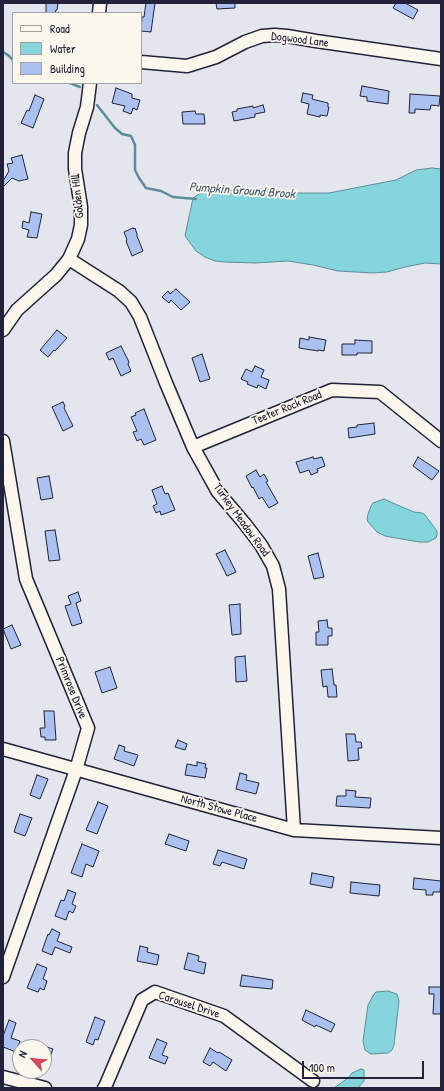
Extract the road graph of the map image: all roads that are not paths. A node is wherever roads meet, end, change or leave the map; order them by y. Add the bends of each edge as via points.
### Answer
1 (441, 59) edge
2 (142, 62) edge
3 (90, 84) edge
4 (69, 260) junction
5 (3, 330) edge
6 (3, 441) edge
7 (441, 441) edge
8 (193, 448) junction
9 (3, 749) edge
10 (76, 770) junction
11 (294, 830) junction
12 (441, 838) edge
13 (3, 976) edge
14 (3, 1077) edge
15 (313, 1081) dead end
16 (45, 1088) edge
17 (104, 1088) edge

1 - 2 street, Dogwood Lane via 275,35 262,36 216,57 187,66
3 - 4 street, Golden Hill via 87,107 75,152 75,169 82,207 81,224
4 - 5 street, Golden Hill via 17,310
4 - 8 street, Turkey Meadow Road via 119,290 131,302 140,317
6 - 10 street, Primrose Drive via 26,579 88,728
7 - 8 street, Teeter Rock Road via 380,392 332,390
8 - 11 street, Turkey Meadow Road via 218,492 261,545 273,566 279,589
9 - 10 street, North Stowe Place
10 - 11 street, North Stowe Place
10 - 13 street, Primrose Drive
11 - 12 street, North Stowe Place
14 - 16 street
15 - 17 street, Carousel Drive via 224,1016 155,992 142,1000

